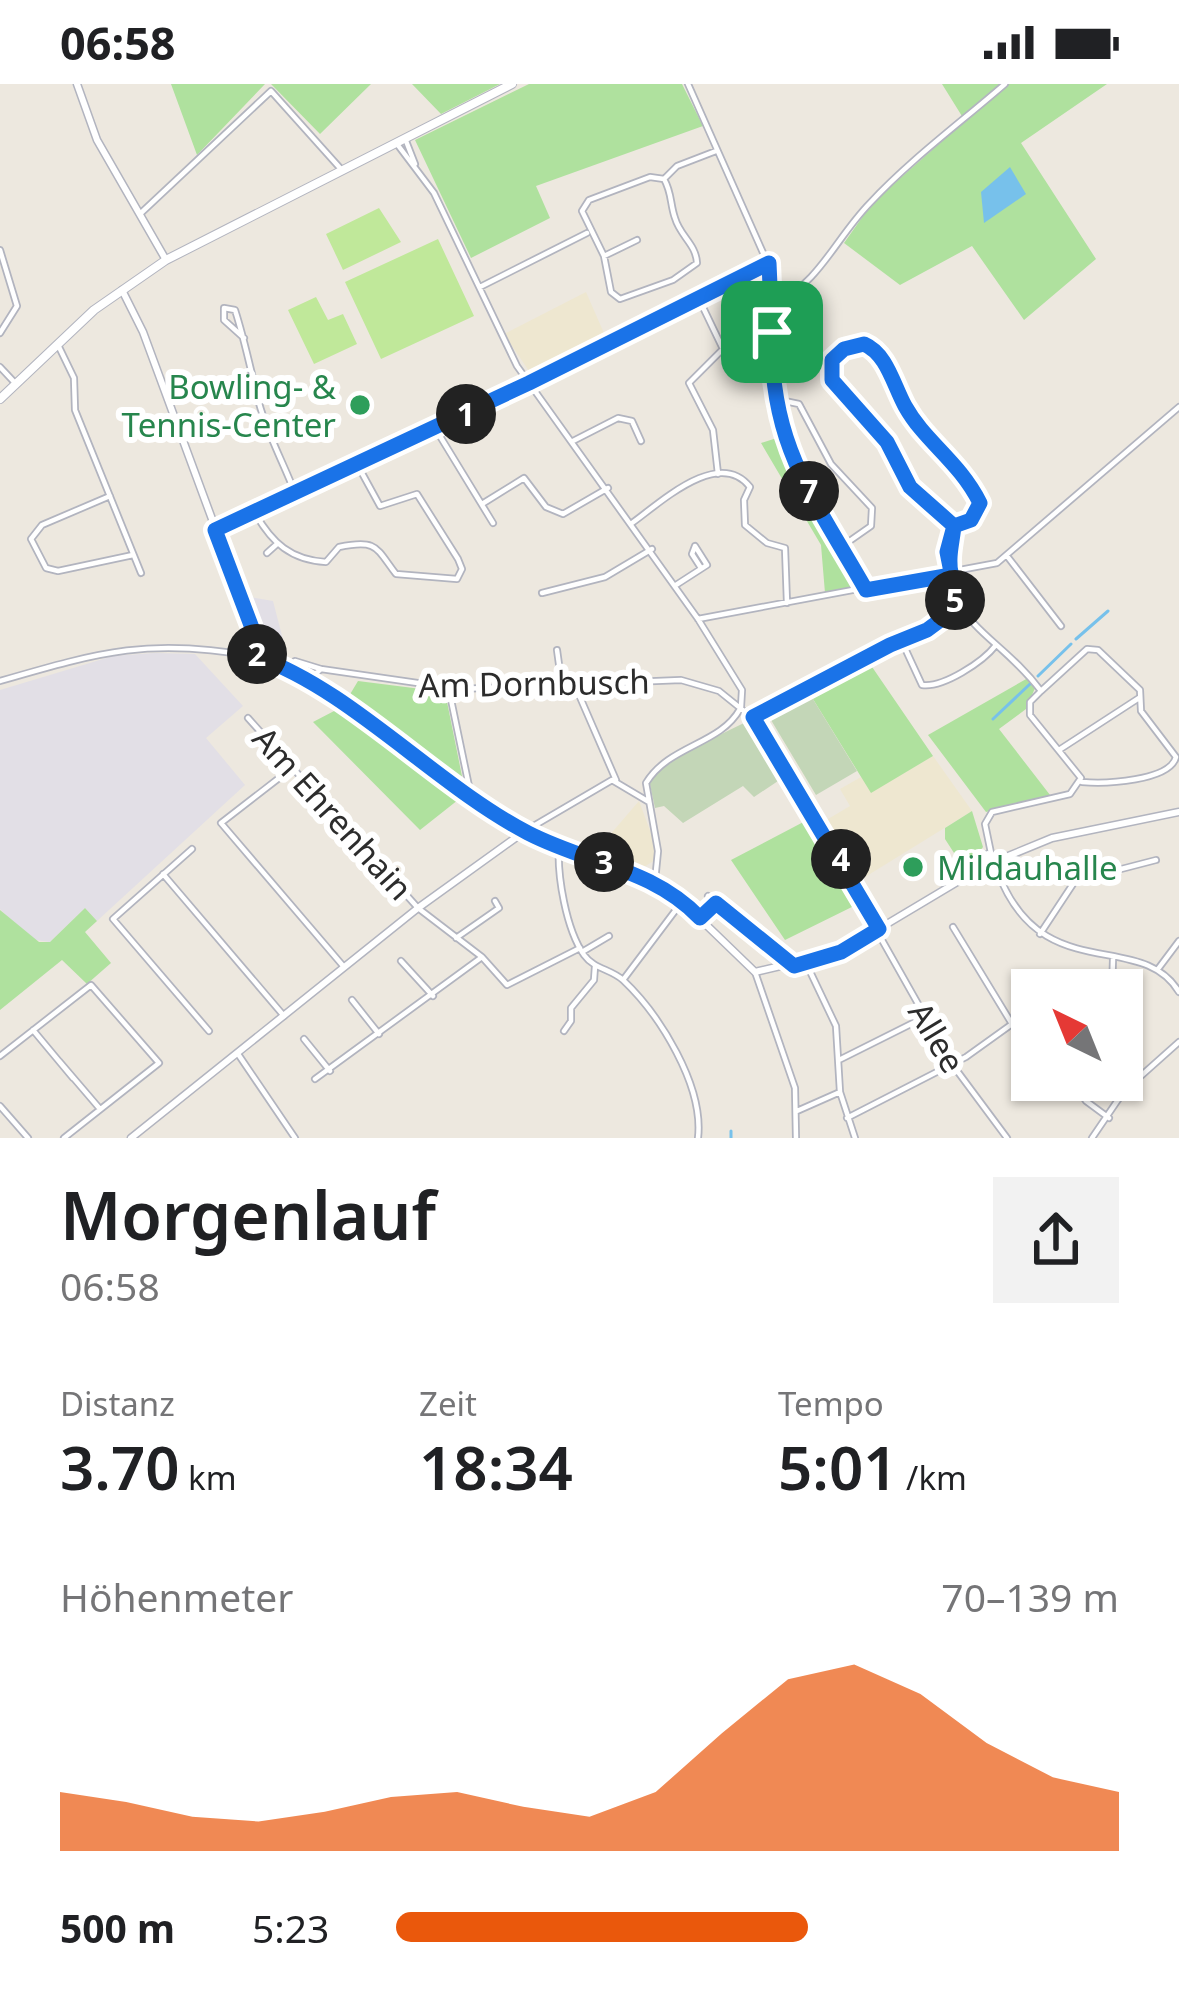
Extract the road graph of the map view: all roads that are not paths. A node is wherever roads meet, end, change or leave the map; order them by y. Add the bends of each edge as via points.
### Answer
1 (77, 84) edge
2 (512, 84) edge
3 (688, 84) edge
4 (1005, 84) edge
5 (400, 140) junction
6 (718, 150) junction
7 (340, 168) junction
8 (664, 179) junction
9 (138, 216) junction
10 (589, 232) junction
11 (638, 240) dead end
12 (0, 250) edge
13 (604, 256) junction
14 (166, 260) junction
15 (769, 263) junction
16 (480, 287) junction
17 (122, 290) junction
18 (699, 299) junction
19 (774, 305) junction
20 (0, 333) edge
21 (244, 338) junction
22 (57, 342) junction
23 (0, 367) edge
24 (529, 383) junction
25 (16, 384) junction
26 (0, 399) edge
27 (774, 400) junction
28 (1179, 407) edge
29 (435, 428) junction
30 (573, 441) junction
31 (641, 441) dead end
32 (357, 464) junction
33 (718, 474) junction
34 (608, 488) junction
35 (295, 493) junction
36 (110, 496) junction
37 (482, 504) junction
38 (254, 511) junction
39 (494, 523) dead end
40 (632, 523) junction
41 (954, 526) junction
42 (215, 530) junction
43 (277, 544) junction
44 (842, 547) junction
45 (652, 549) junction
46 (266, 553) dead end
47 (133, 555) junction
48 (1007, 556) junction
49 (701, 568) dead end
50 (141, 573) dead end
51 (951, 575) junction
52 (676, 585) junction
53 (866, 590) junction
54 (542, 593) dead end
55 (787, 603) junction
56 (958, 607) junction
57 (698, 619) junction
58 (1061, 626) dead end
59 (903, 644) junction
60 (996, 645) junction
61 (557, 650) dead end
62 (257, 657) junction
63 (295, 661) dead end
64 (321, 669) junction
65 (0, 681) edge
66 (306, 682) junction
67 (562, 686) junction
68 (575, 686) junction
69 (448, 688) junction
70 (1041, 691) junction
71 (1140, 698) junction
72 (742, 707) junction
73 (753, 717) junction
74 (248, 718) dead end
75 (1059, 750) junction
76 (292, 768) junction
77 (616, 780) junction
78 (1082, 782) junction
79 (471, 796) junction
80 (649, 802) junction
81 (1179, 812) edge
82 (525, 831) junction
83 (559, 845) junction
84 (192, 849) dead end
85 (991, 853) junction
86 (1001, 859) junction
87 (1156, 860) dead end
88 (984, 866) junction
89 (997, 870) junction
90 (163, 874) junction
91 (655, 880) junction
92 (708, 896) dead end
93 (683, 900) junction
94 (495, 901) dead end
95 (716, 903) junction
96 (418, 908) junction
97 (700, 918) junction
98 (953, 927) dead end
99 (879, 929) junction
100 (1040, 934) junction
101 (609, 935) dead end
102 (456, 938) junction
103 (1179, 941) edge
104 (581, 950) junction
105 (482, 957) junction
106 (1113, 959) junction
107 (401, 961) dead end
108 (806, 963) junction
109 (595, 966) junction
110 (794, 966) junction
111 (344, 967) junction
112 (1113, 969) edge
113 (1158, 969) junction
114 (754, 972) junction
115 (622, 980) junction
116 (1179, 992) edge
117 (433, 996) junction
118 (352, 1000) dead end
119 (284, 1016) junction
120 (925, 1017) junction
121 (33, 1030) junction
122 (209, 1030) dead end
123 (564, 1031) dead end
124 (379, 1034) junction
125 (304, 1039) dead end
126 (1179, 1042) edge
127 (238, 1054) junction
128 (0, 1056) edge
129 (839, 1060) junction
130 (952, 1064) junction
131 (330, 1071) junction
132 (315, 1079) dead end
133 (840, 1093) junction
134 (1085, 1101) edge
135 (0, 1106) edge
136 (100, 1109) junction
137 (797, 1112) junction
138 (847, 1118) junction
139 (1109, 1118) junction
140 (28, 1138) edge
141 (64, 1138) edge
142 (131, 1138) edge
143 (296, 1138) edge
144 (698, 1138) edge
145 (796, 1138) edge
146 (855, 1138) edge
147 (1006, 1138) edge
148 (1092, 1138) edge

1 - 9 street
2 - 5 main road
3 - 6 street
4 - 19 street via 874,199 820,273
5 - 7 main road
5 - 16 street
6 - 8 street
6 - 15 street
7 - 9 street via 271,91
7 - 14 main road
8 - 10 street via 589,200 582,211
8 - 13 street via 676,223 696,250 692,269 620,299
9 - 14 street
10 - 13 street
10 - 16 street
11 - 13 street
12 - 20 street via 17,305
14 - 17 main road
15 - 18 street
15 - 19 street
16 - 24 street
17 - 22 main road
17 - 42 street
18 - 24 street
18 - 33 street via 721,355 689,383 712,430
19 - 27 street
21 - 21 street via 232,306 224,308 224,320
21 - 35 street via 261,410
22 - 25 main road
22 - 36 street
23 - 25 street
24 - 29 street
24 - 30 street
25 - 26 main road
27 - 44 street via 800,475
27 - 44 street via 799,404 831,464 872,508 871,526
28 - 48 street
29 - 32 street
29 - 37 street
30 - 31 street via 618,418 632,422
30 - 34 street
32 - 35 street
32 - 43 street via 380,506 420,497 458,559 457,579 396,574 386,554 362,542 339,547 321,563
33 - 40 street via 695,480
33 - 55 street via 746,481 745,525 785,548
34 - 37 street via 562,514 524,478
34 - 40 street
35 - 38 street
36 - 47 street
36 - 47 street via 42,525 31,539 46,568 58,571
37 - 39 street
38 - 42 street
38 - 43 street
40 - 45 street
41 - 41 street via 910,487 887,442 832,380 832,360 844,349 864,344 875,351 910,413 958,464 980,503 971,520
41 - 51 street
42 - 62 street
43 - 46 street
44 - 53 street
45 - 52 street
45 - 54 street via 605,577
47 - 50 street
48 - 51 street
48 - 58 street
49 - 52 street
51 - 53 street
51 - 56 street
52 - 57 street
53 - 55 street
55 - 57 street
56 - 59 street
56 - 60 street
57 - 72 street via 742,690
59 - 60 street via 928,688
59 - 73 street
60 - 70 street
61 - 67 street
62 - 65 street via 152,644
62 - 66 street
63 - 64 street, Am Dornbusch
64 - 66 street
64 - 69 street, Am Dornbusch
66 - 79 street
67 - 68 street, Am Dornbusch
67 - 69 street, Am Dornbusch
68 - 72 street, Am Dornbusch via 681,680
68 - 77 street
69 - 79 street
70 - 71 street via 1092,648 1133,682
70 - 75 street via 1030,715
71 - 75 street
71 - 78 street via 1141,711 1174,752 1172,769 1118,783
72 - 73 street, Allee
72 - 80 street via 726,728 662,762 646,783
73 - 99 street, Allee
74 - 76 street, Am Ehrenhain
75 - 78 street
76 - 96 street, Am Ehrenhain
76 - 111 street via 220,824
77 - 80 street
77 - 82 street
78 - 85 street via 1059,797 992,812 985,824
79 - 82 street
80 - 91 street
81 - 86 street via 1052,838
82 - 83 street
82 - 96 street
83 - 91 street
83 - 104 street
84 - 90 street
85 - 86 street
85 - 88 street
86 - 89 street
87 - 100 street via 1075,881
88 - 89 street
88 - 99 street
89 - 100 street via 1016,911
90 - 119 street
90 - 122 street via 113,920
91 - 93 street
92 - 95 street
93 - 97 street
93 - 115 street
94 - 102 street via 499,908
95 - 97 street
95 - 110 street
96 - 102 street, Am Ehrenhain
96 - 111 street
97 - 114 street
98 - 130 street via 1012,1024
99 - 108 street
99 - 120 street, Allee
100 - 106 street
101 - 104 street
102 - 105 street, Am Ehrenhain
103 - 113 street
104 - 105 street, Am Ehrenhain via 507,985
104 - 109 street
105 - 117 street
106 - 112 street
106 - 113 street
107 - 117 street
108 - 110 street
108 - 129 street via 836,1026
109 - 115 street
109 - 123 street
110 - 114 street
111 - 119 street
113 - 116 street
114 - 137 street
115 - 144 street via 679,1062 698,1103
117 - 124 street
118 - 124 street
119 - 127 street
120 - 129 street
120 - 130 street, Allee
121 - 128 street
121 - 136 street
121 - 136 street via 85,988 96,988 158,1063
124 - 131 street
125 - 131 street
126 - 139 street via 1124,1091
127 - 142 street
127 - 143 street
129 - 133 street
130 - 138 street
130 - 147 street, Allee
131 - 132 street
133 - 137 street
133 - 138 street
134 - 139 street
135 - 140 street
136 - 141 street
137 - 145 street
138 - 146 street
139 - 148 street

